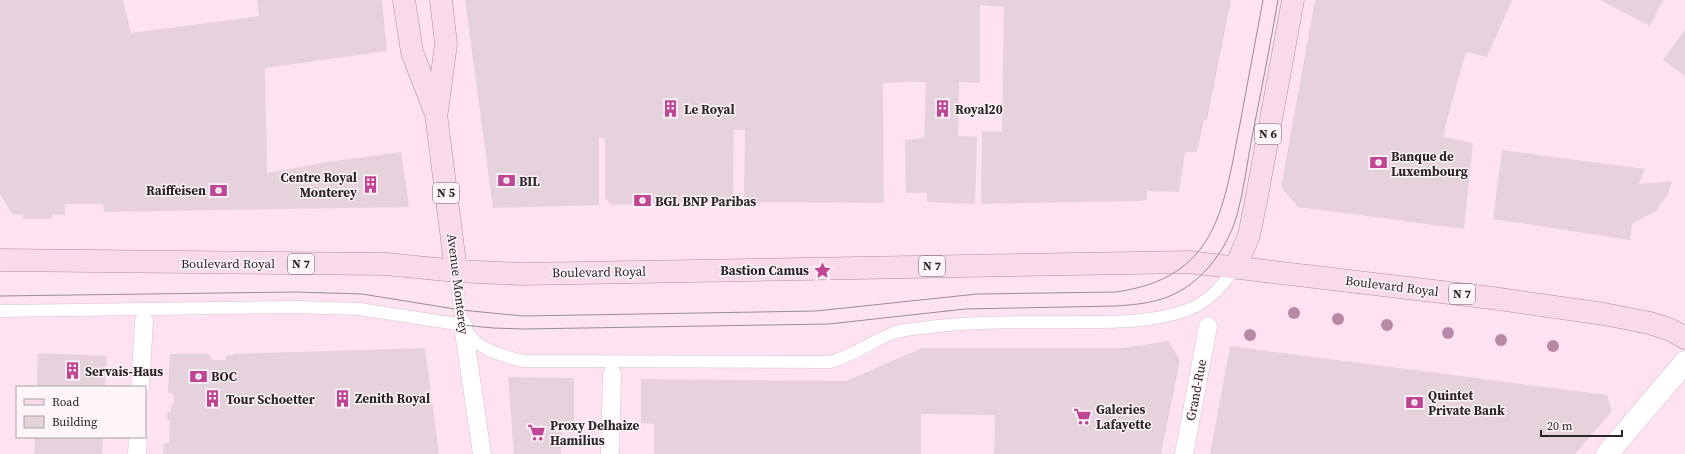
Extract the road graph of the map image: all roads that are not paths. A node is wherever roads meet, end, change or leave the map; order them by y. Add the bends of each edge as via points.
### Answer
1 (1293, 0) edge
2 (442, 6) edge
3 (405, 9) edge
4 (436, 114) junction
5 (0, 260) edge
6 (1236, 266) junction
7 (456, 271) junction
8 (0, 311) edge
9 (144, 321) dead end
10 (463, 324) junction
11 (1208, 326) dead end
12 (1685, 338) edge
13 (1685, 362) edge
14 (612, 374) dead end
15 (140, 386) edge
16 (138, 438) edge
17 (137, 454) edge
18 (482, 454) edge
19 (610, 454) edge
20 (1184, 454) edge
21 (1607, 454) edge

1 - 6 main road, N 6 via 1249,235
2 - 3 main road, Avenue Monterey / N 5 via 437,23 426,30 418,29 411,24
2 - 4 main road, Avenue Monterey / N 5 via 446,44
3 - 4 main road, Avenue Monterey / N 5 via 412,52
4 - 7 main road, Avenue Monterey / N 5
5 - 7 main road, Boulevard Royal / N 7 via 386,264
6 - 7 main road, Boulevard Royal / N 7 via 1189,262 522,274
6 - 10 lane via 1223,285 1207,299 1188,310 1167,316 1120,322 980,323 923,328 894,333 844,358 830,362 524,361 489,350 474,340
6 - 12 main road, Boulevard Royal / N 7 via 1604,314 1650,323
7 - 10 lane, Avenue Monterey
8 - 10 lane via 304,307 359,309
9 - 15 street
10 - 18 street, Avenue Monterey
11 - 20 street, Grand-Rue
13 - 21 street
14 - 19 street
16 - 17 street

